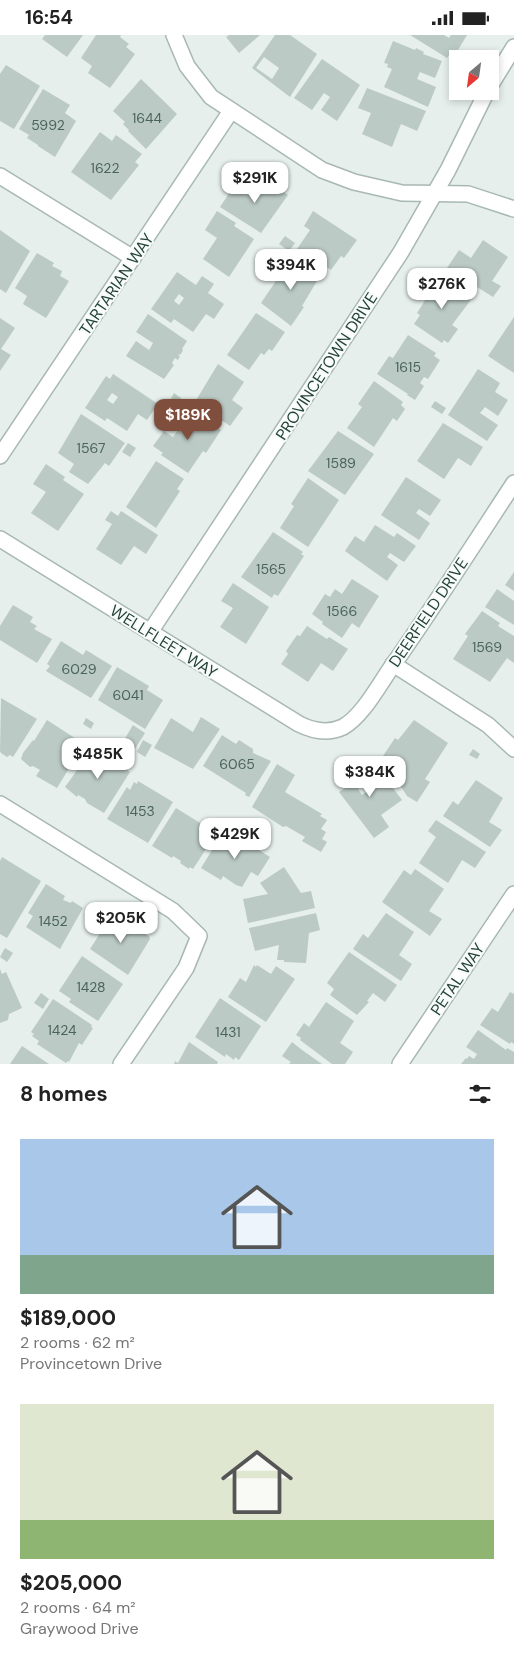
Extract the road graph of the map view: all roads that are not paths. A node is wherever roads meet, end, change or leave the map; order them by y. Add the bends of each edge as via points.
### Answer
1 (174, 35) edge
2 (514, 47) edge
3 (499, 71) edge
4 (483, 100) edge
5 (231, 111) junction
6 (0, 176) edge
7 (436, 192) junction
8 (514, 209) edge
9 (133, 258) junction
10 (0, 456) edge
11 (514, 483) edge
12 (0, 539) edge
13 (150, 631) junction
14 (393, 664) junction
15 (332, 731) joint
16 (514, 749) edge
17 (0, 804) edge
18 (514, 894) edge
19 (121, 1064) edge
20 (400, 1064) edge

1 - 5 street via 187,66 211,97
2 - 3 street
4 - 7 street, PROVINCETOWN DRIVE
5 - 7 street via 338,176 402,193
5 - 9 street, TARTARIAN WAY
6 - 9 street
7 - 8 street via 468,194
7 - 13 street, PROVINCETOWN DRIVE via 401,252
9 - 10 street, TARTARIAN WAY
11 - 14 street, DEERFIELD DRIVE
12 - 13 street, WELLFLEET WAY
13 - 15 street, WELLFLEET WAY via 299,724 309,729
14 - 15 street, DEERFIELD DRIVE via 352,721
14 - 16 street via 488,725
17 - 19 street via 173,911 199,935 186,968
18 - 20 street, PETAL WAY

